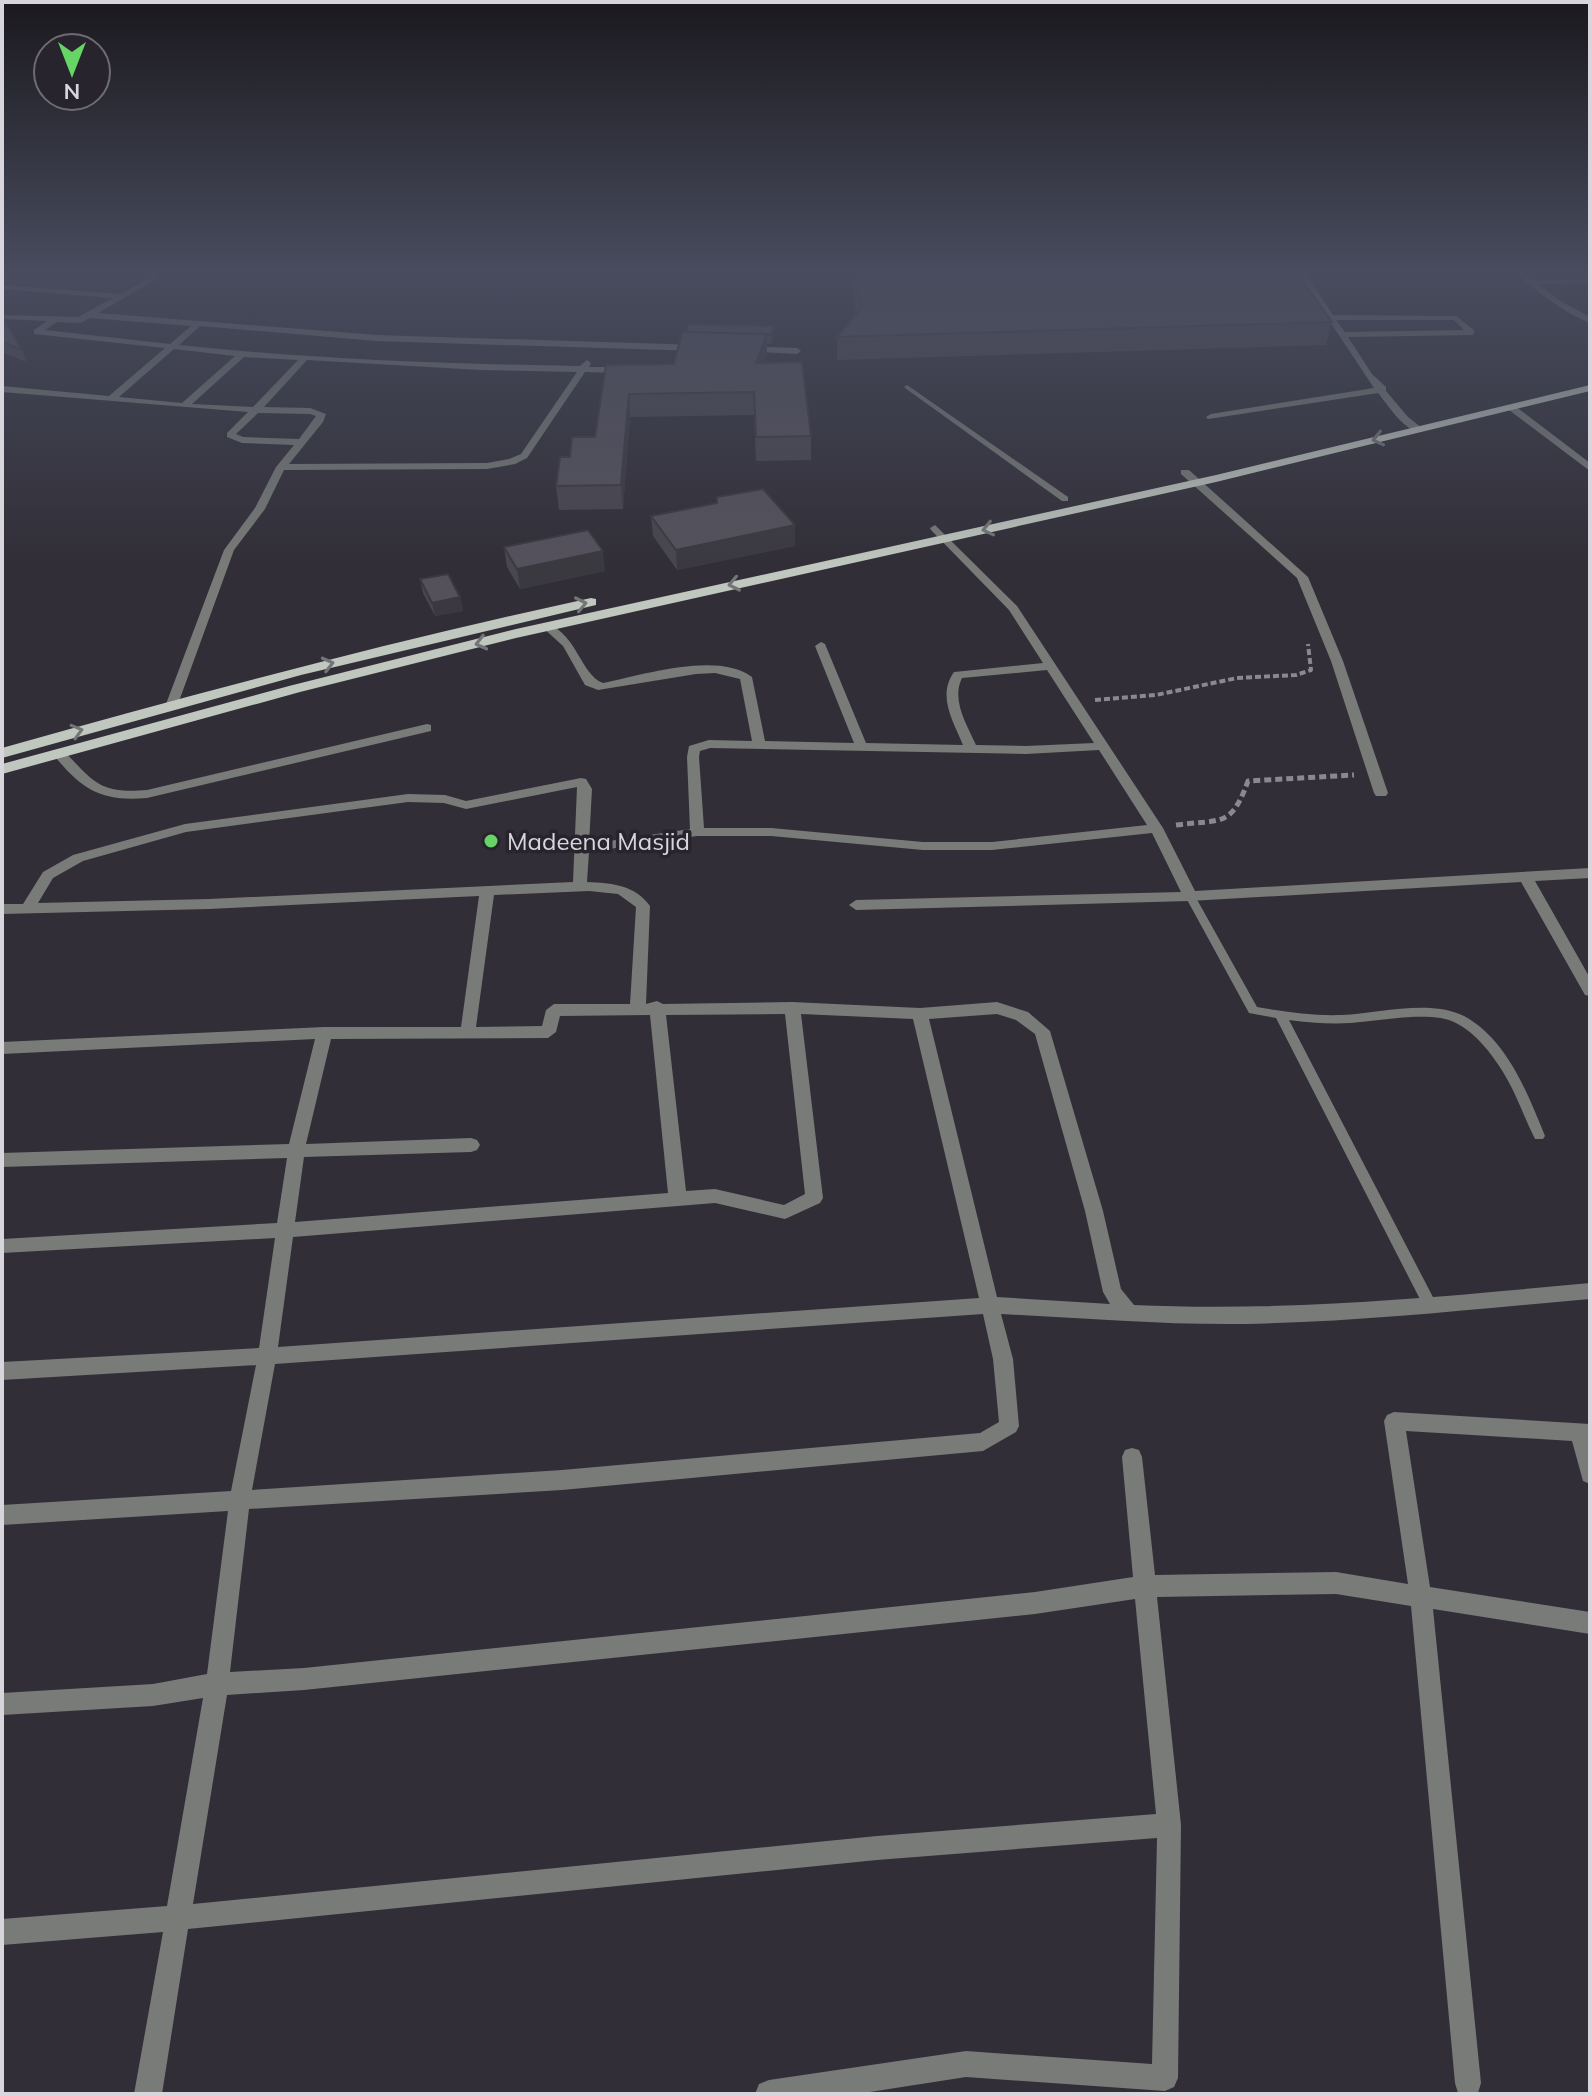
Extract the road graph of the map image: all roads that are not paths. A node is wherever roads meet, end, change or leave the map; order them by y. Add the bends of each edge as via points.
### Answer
1 (584, 369) edge
2 (144, 370) edge
3 (224, 370) edge
4 (293, 370) edge
5 (632, 370) edge
6 (643, 370) edge
7 (1365, 370) edge
8 (1590, 376) edge
9 (907, 387) dead end
10 (1590, 388) edge
11 (2, 389) edge
12 (1383, 389) junction
13 (111, 399) junction
14 (184, 406) junction
15 (1512, 408) junction
16 (256, 410) junction
17 (1211, 417) dead end
18 (1405, 419) junction
19 (1419, 430) junction
20 (299, 442) junction
21 (281, 467) junction
22 (1590, 468) edge
23 (1185, 472) junction
24 (1197, 481) junction
25 (1065, 499) junction
26 (940, 533) junction
27 (547, 626) junction
28 (821, 646) dead end
29 (1051, 666) junction
30 (172, 704) junction
31 (427, 728) dead end
32 (759, 745) junction
33 (1103, 746) junction
34 (862, 748) junction
35 (971, 749) junction
36 (2, 753) edge
37 (58, 753) junction
38 (2, 769) edge
39 (1381, 793) dead end
40 (1156, 828) junction
41 (697, 832) junction
42 (582, 849) junction
43 (1590, 873) edge
44 (1525, 876) junction
45 (580, 886) junction
46 (487, 892) junction
47 (1190, 896) junction
48 (856, 905) dead end
49 (28, 907) junction
50 (2, 909) edge
51 (1590, 991) edge
52 (657, 1007) junction
53 (638, 1008) junction
54 (792, 1008) junction
55 (920, 1014) junction
56 (1281, 1016) junction
57 (468, 1031) junction
58 (324, 1033) junction
59 (2, 1048) edge
60 (1539, 1136) dead end
61 (471, 1145) dead end
62 (296, 1152) junction
63 (2, 1160) edge
64 (678, 1200) junction
65 (285, 1230) junction
66 (2, 1246) edge
67 (1590, 1291) edge
68 (991, 1305) junction
69 (1430, 1305) junction
70 (1129, 1313) junction
71 (267, 1356) junction
72 (2, 1371) edge
73 (1585, 1433) edge
74 (1132, 1457) dead end
75 (1590, 1474) edge
76 (240, 1499) junction
77 (2, 1515) edge
78 (1147, 1586) junction
79 (1421, 1596) junction
80 (1590, 1623) edge
81 (217, 1684) junction
82 (2, 1704) edge
83 (1169, 1825) junction
84 (179, 1918) junction
85 (2, 1932) edge
86 (1468, 2083) dead end
87 (148, 2094) edge
88 (769, 2094) edge

1 - 21 street via 524,456 512,462
2 - 13 street
3 - 14 street
4 - 16 street
5 - 6 street
7 - 12 street
8 - 18 main road
9 - 25 lane
10 - 15 main road
11 - 13 street
12 - 17 street
12 - 18 street
13 - 14 street
14 - 16 street
15 - 19 main road
15 - 22 street
16 - 20 street via 321,414
16 - 20 street via 230,435 233,439
18 - 19 street
18 - 23 main road
19 -> 24 main road
20 - 21 street
21 - 30 street via 260,509 229,550
23 - 24 street
23 - 25 main road
24 -> 26 main road
24 - 39 street via 1302,577
25 - 26 main road
26 -> 27 main road
26 - 29 street via 1013,608
30 -> 26 main road via 489,624
27 - 32 street via 568,644 589,682 602,687 702,669 734,670 746,677
27 -> 37 main road
28 - 34 street
29 - 33 street
29 - 35 street via 953,679 951,694
36 -> 30 main road
31 - 37 street via 116,797 99,793
32 - 34 street
32 - 41 street via 709,744 694,749
33 - 35 street
33 - 40 street
34 - 35 street
37 - 38 main road
40 - 41 street via 992,846
40 - 47 street
41 - 42 street
42 - 45 street
42 - 49 street via 581,782 466,805 408,798 185,828 78,858 48,875
43 - 44 street
44 - 47 street
44 - 51 street
45 - 46 street
45 - 53 street via 634,894 643,906
46 - 49 street
46 - 57 street
47 - 48 street
47 - 56 lane via 1253,1010
49 - 50 street
52 - 53 street
52 - 54 street
52 - 64 street
53 - 57 street via 554,1010 548,1032
54 - 55 street
54 - 64 street via 814,1198 785,1212 715,1196
55 - 68 street
55 - 70 street via 997,1008 1022,1016 1042,1031 1112,1292
56 - 60 lane via 1338,1019 1429,1013 1460,1018 1506,1067
56 - 69 lane
57 - 58 street
58 - 59 street
58 - 62 street
61 - 62 street
62 - 63 street
62 - 65 street
64 - 65 street
65 - 66 street
65 - 71 street
67 - 69 street
68 - 70 street
68 - 71 street
68 - 76 street via 1009,1426 983,1442 562,1480
69 - 70 street via 1190,1317
71 - 72 street
71 - 76 street
73 - 75 street
73 - 79 street via 1394,1421
74 - 78 street
76 - 77 street
76 - 81 street
78 - 79 street via 1336,1583
78 - 81 street via 1019,1605
78 - 83 street
79 - 80 street
79 - 86 street
81 - 82 street via 153,1695
81 - 84 street
83 - 84 street via 995,1836
83 - 88 street via 1165,2078 966,2064
84 - 85 street
84 - 87 street

